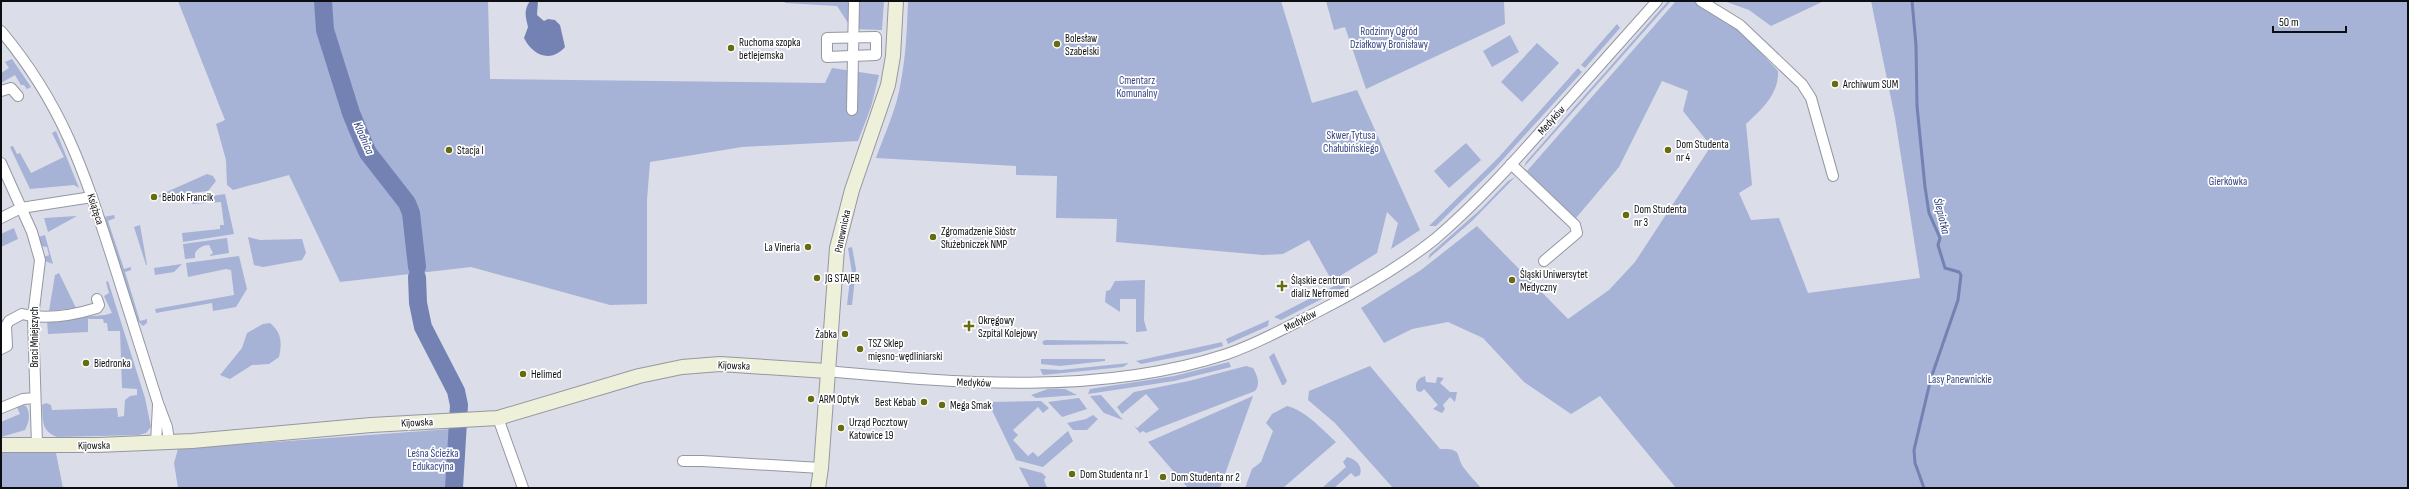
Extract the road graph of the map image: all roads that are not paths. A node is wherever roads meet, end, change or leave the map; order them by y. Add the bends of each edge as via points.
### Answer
1 (854, 1) edge
2 (896, 1) edge
3 (1656, 1) edge
4 (1701, 1) edge
5 (1, 31) edge
6 (853, 38) junction
7 (876, 55) junction
8 (854, 56) junction
9 (893, 56) junction
10 (1, 91) edge
11 (18, 96) dead end
12 (852, 110) dead end
13 (1, 163) edge
14 (1511, 164) junction
15 (1833, 176) dead end
16 (92, 197) junction
17 (21, 208) junction
18 (1, 218) edge
19 (1544, 261) dead end
20 (97, 299) dead end
21 (33, 317) junction
22 (1, 349) edge
23 (827, 371) junction
24 (35, 398) junction
25 (1, 408) edge
26 (498, 418) junction
27 (162, 442) junction
28 (1, 445) edge
29 (37, 445) junction
30 (683, 462) dead end
31 (821, 468) junction
32 (523, 488) edge
33 (818, 488) edge

1 - 6 street
2 - 9 street, Panewnicka
3 - 14 street, Medyków
4 - 15 street via 1740,25 1802,84 1811,98
5 - 16 street, Książęca via 28,64 56,110 72,142
6 - 7 street via 876,37
6 - 8 street
6 - 8 street via 827,38 827,56
7 - 8 street
7 - 9 street
8 - 12 street
9 - 23 street, Panewnicka via 885,99 840,229
10 - 11 street via 11,88
13 - 17 street, Braci Mniejszych
14 - 19 street via 1575,225 1577,233
14 - 23 street, Medyków via 1454,222 1408,259 1344,298 1296,323 1243,348 1211,358 1109,378 1035,383 944,381
16 - 17 street
16 - 27 street, Książęca via 166,422
17 - 18 street
17 - 21 street, Braci Mniejszych via 40,260
20 - 21 street via 99,305 92,310
21 - 22 street via 22,314 8,321 8,346
21 - 24 street, Braci Mniejszych
23 - 26 street, Kijowska via 720,364 670,369
23 - 31 street, Panewnicka
24 - 25 street via 23,399
24 - 29 street, Braci Mniejszych
26 - 27 street, Kijowska
26 - 32 street
27 - 29 street, Kijowska
28 - 29 street, Kijowska
30 - 31 street via 702,460
31 - 33 street, Panewnicka

